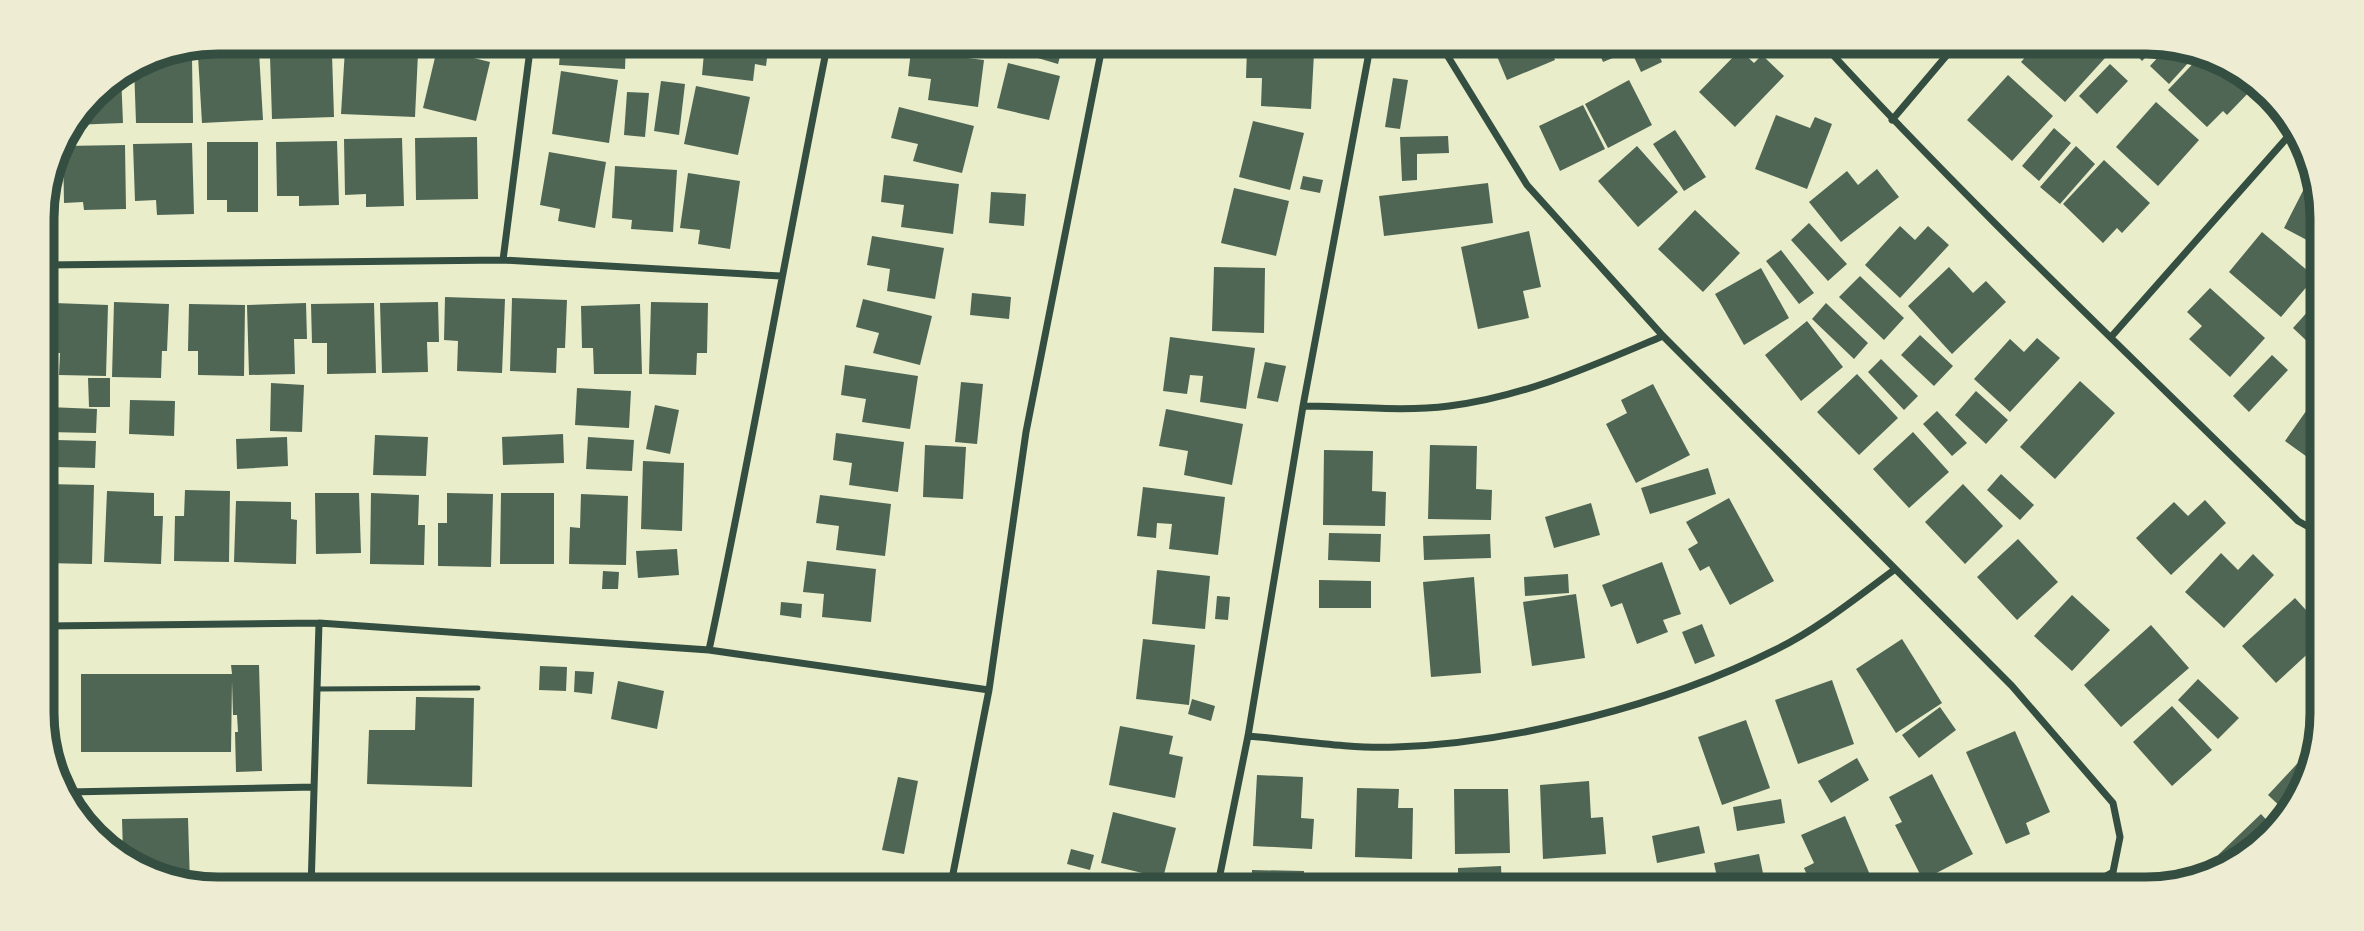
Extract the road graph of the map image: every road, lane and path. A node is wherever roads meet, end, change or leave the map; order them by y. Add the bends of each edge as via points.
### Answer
1 (529, 54) edge
2 (826, 54) edge
3 (1101, 54) edge
4 (1369, 54) edge
5 (1446, 54) edge
6 (1832, 54) edge
7 (1948, 54) edge
8 (1892, 120) junction
9 (2289, 137) edge
10 (503, 260) junction
11 (55, 265) edge
12 (781, 276) junction
13 (1663, 336) junction
14 (2111, 337) junction
15 (1303, 406) junction
16 (2310, 528) edge
17 (1894, 570) junction
18 (319, 624) junction
19 (54, 626) edge
20 (709, 650) junction
21 (478, 688) dead end
22 (318, 689) junction
23 (989, 690) junction
24 (1248, 736) junction
25 (314, 787) junction
26 (76, 794) edge
27 (1220, 876) edge
28 (2106, 876) edge
29 (311, 877) edge
30 (952, 877) edge

1 - 10 street
2 - 12 street
3 - 23 street via 1026,432
4 - 15 street
5 - 13 street via 1527,185
6 - 8 street
7 - 8 street
8 - 14 street
9 - 14 street
10 - 11 street
10 - 12 street
12 - 20 street via 748,468
13 - 15 street via 1567,377 1485,399 1447,406
13 - 17 street
14 - 16 street
15 - 24 street
17 - 24 street via 1776,650 1690,685 1584,718 1468,742 1394,748
17 - 28 street via 2012,686 2113,803 2120,837 2113,872
18 - 19 street
18 - 20 street
18 - 22 street
20 - 23 street
21 - 22 lane
22 - 25 street
23 - 30 street
24 - 27 street
25 - 26 street
25 - 29 street

